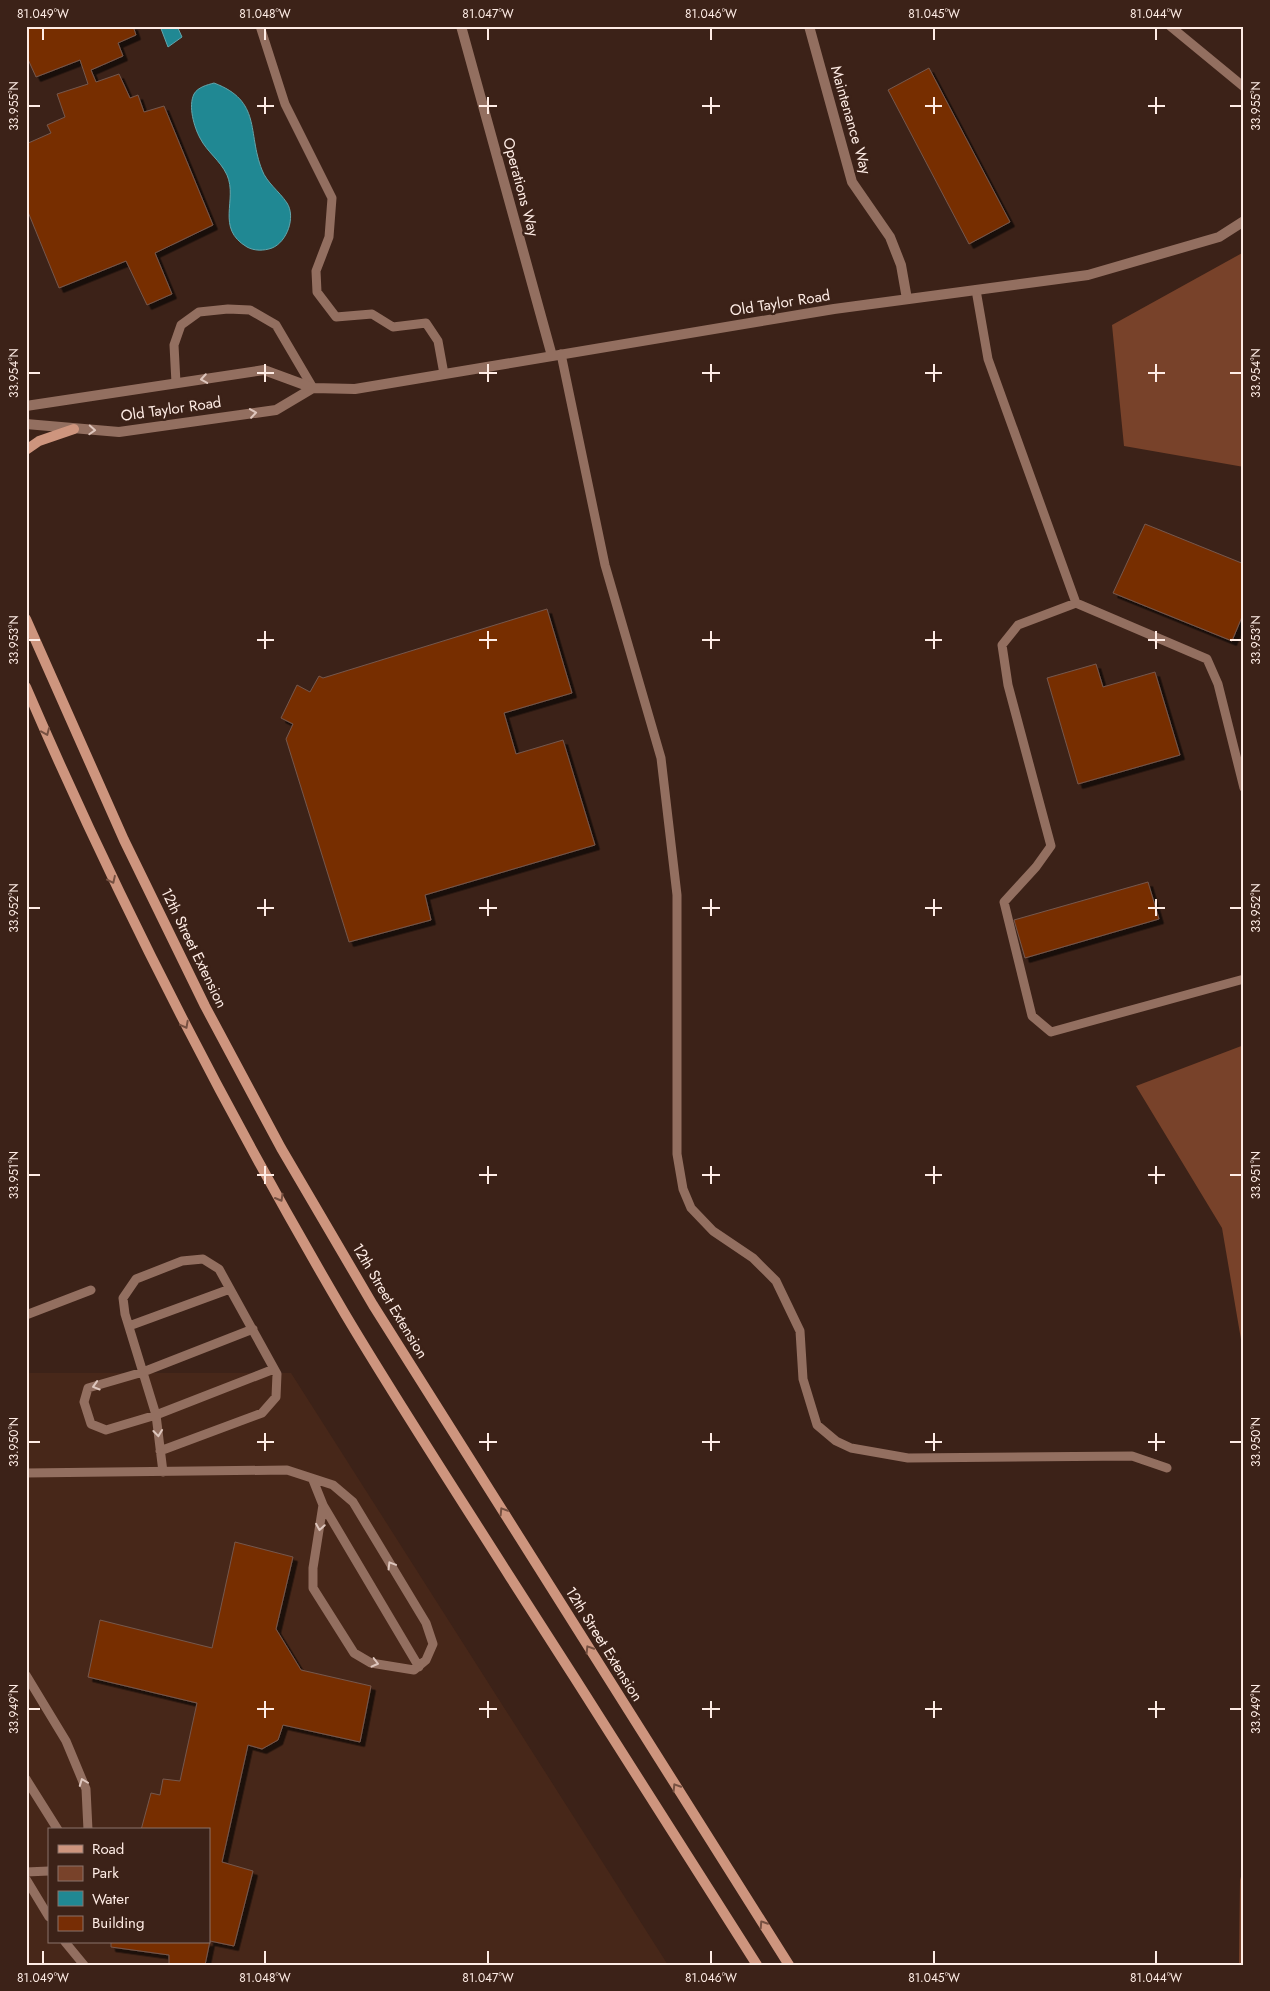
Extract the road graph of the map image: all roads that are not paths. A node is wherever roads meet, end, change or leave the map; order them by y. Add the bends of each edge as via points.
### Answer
1 (260, 26) edge
2 (461, 26) edge
3 (809, 26) edge
4 (1170, 26) edge
5 (1244, 87) edge
6 (1244, 221) edge
7 (976, 290) junction
8 (908, 299) junction
9 (557, 355) junction
10 (444, 374) junction
11 (176, 383) junction
12 (313, 388) junction
13 (26, 406) edge
14 (26, 424) edge
15 (74, 429) junction
16 (26, 450) edge
17 (1076, 602) junction
18 (26, 619) edge
19 (26, 687) edge
20 (1244, 788) edge
21 (1244, 978) edge
22 (91, 1290) dead end
23 (230, 1290) junction
24 (26, 1315) edge
25 (128, 1326) junction
26 (253, 1329) junction
27 (274, 1369) junction
28 (143, 1372) junction
29 (156, 1415) junction
30 (160, 1451) junction
31 (1166, 1468) dead end
32 (163, 1472) junction
33 (26, 1473) edge
34 (313, 1480) junction
35 (323, 1505) junction
36 (420, 1667) junction
37 (26, 1676) edge
38 (26, 1779) edge
39 (57, 1828) edge
40 (88, 1828) edge
41 (48, 1871) edge
42 (26, 1872) edge
43 (26, 1879) edge
44 (48, 1915) edge
45 (67, 1944) edge
46 (84, 1965) edge
47 (757, 1965) edge
48 (789, 1965) edge

1 - 10 lane via 285,104 332,198 329,237 316,271 317,292 336,317 372,314 393,327 426,323 438,341
2 - 9 street, Operations Way
3 - 8 street, Maintenance Way via 852,182 890,237 901,265
4 - 5 lane
6 - 7 street, Old Taylor Road via 1219,237 1117,268
7 - 8 street, Old Taylor Road
7 - 17 lane via 988,359
8 - 9 street, Old Taylor Road
9 - 10 street, Old Taylor Road
9 - 31 lane via 605,565 661,758 677,895 677,1154 683,1189 691,1208 713,1231 753,1258 776,1281 800,1332 804,1379 817,1425 836,1441 851,1448 908,1458 1132,1456
10 - 12 street, Old Taylor Road via 355,389
12 -> 11 street, Old Taylor Road via 264,370
11 - 12 lane via 174,345 181,324 199,312 228,309 250,310 276,324
11 - 13 street, Old Taylor Road
15 -> 12 street, Old Taylor Road via 119,432 276,410
14 - 15 street, Old Taylor Road
15 - 16 main road via 39,441
17 - 20 lane via 1207,660 1218,684
17 - 21 lane via 1018,625 1002,645 1008,685 1051,846 1004,902 1032,1016 1051,1032
48 -> 18 main road, 12th Street Extension via 373,1305 281,1148 205,1006 124,840
19 -> 47 main road via 109,872 178,1013 346,1314
22 - 24 lane
23 - 25 lane
23 - 25 lane via 218,1269 203,1259 182,1261 136,1278 123,1298
23 - 26 lane
25 - 28 lane
26 - 27 lane
26 - 28 lane
27 - 29 lane
27 - 30 lane via 277,1374 276,1397 262,1413
28 - 29 lane
28 -> 29 lane via 88,1388 84,1402 91,1424 106,1430
29 -> 30 lane
30 - 32 lane
32 - 33 lane
32 - 34 lane via 287,1470
34 - 35 lane
36 -> 34 lane via 433,1644 426,1622 353,1502 333,1485
35 - 36 lane
35 -> 36 lane via 313,1588 354,1653 371,1663 414,1670
40 -> 37 lane via 86,1789 66,1741
38 - 39 lane
41 - 42 lane
43 - 44 lane
45 - 46 lane

